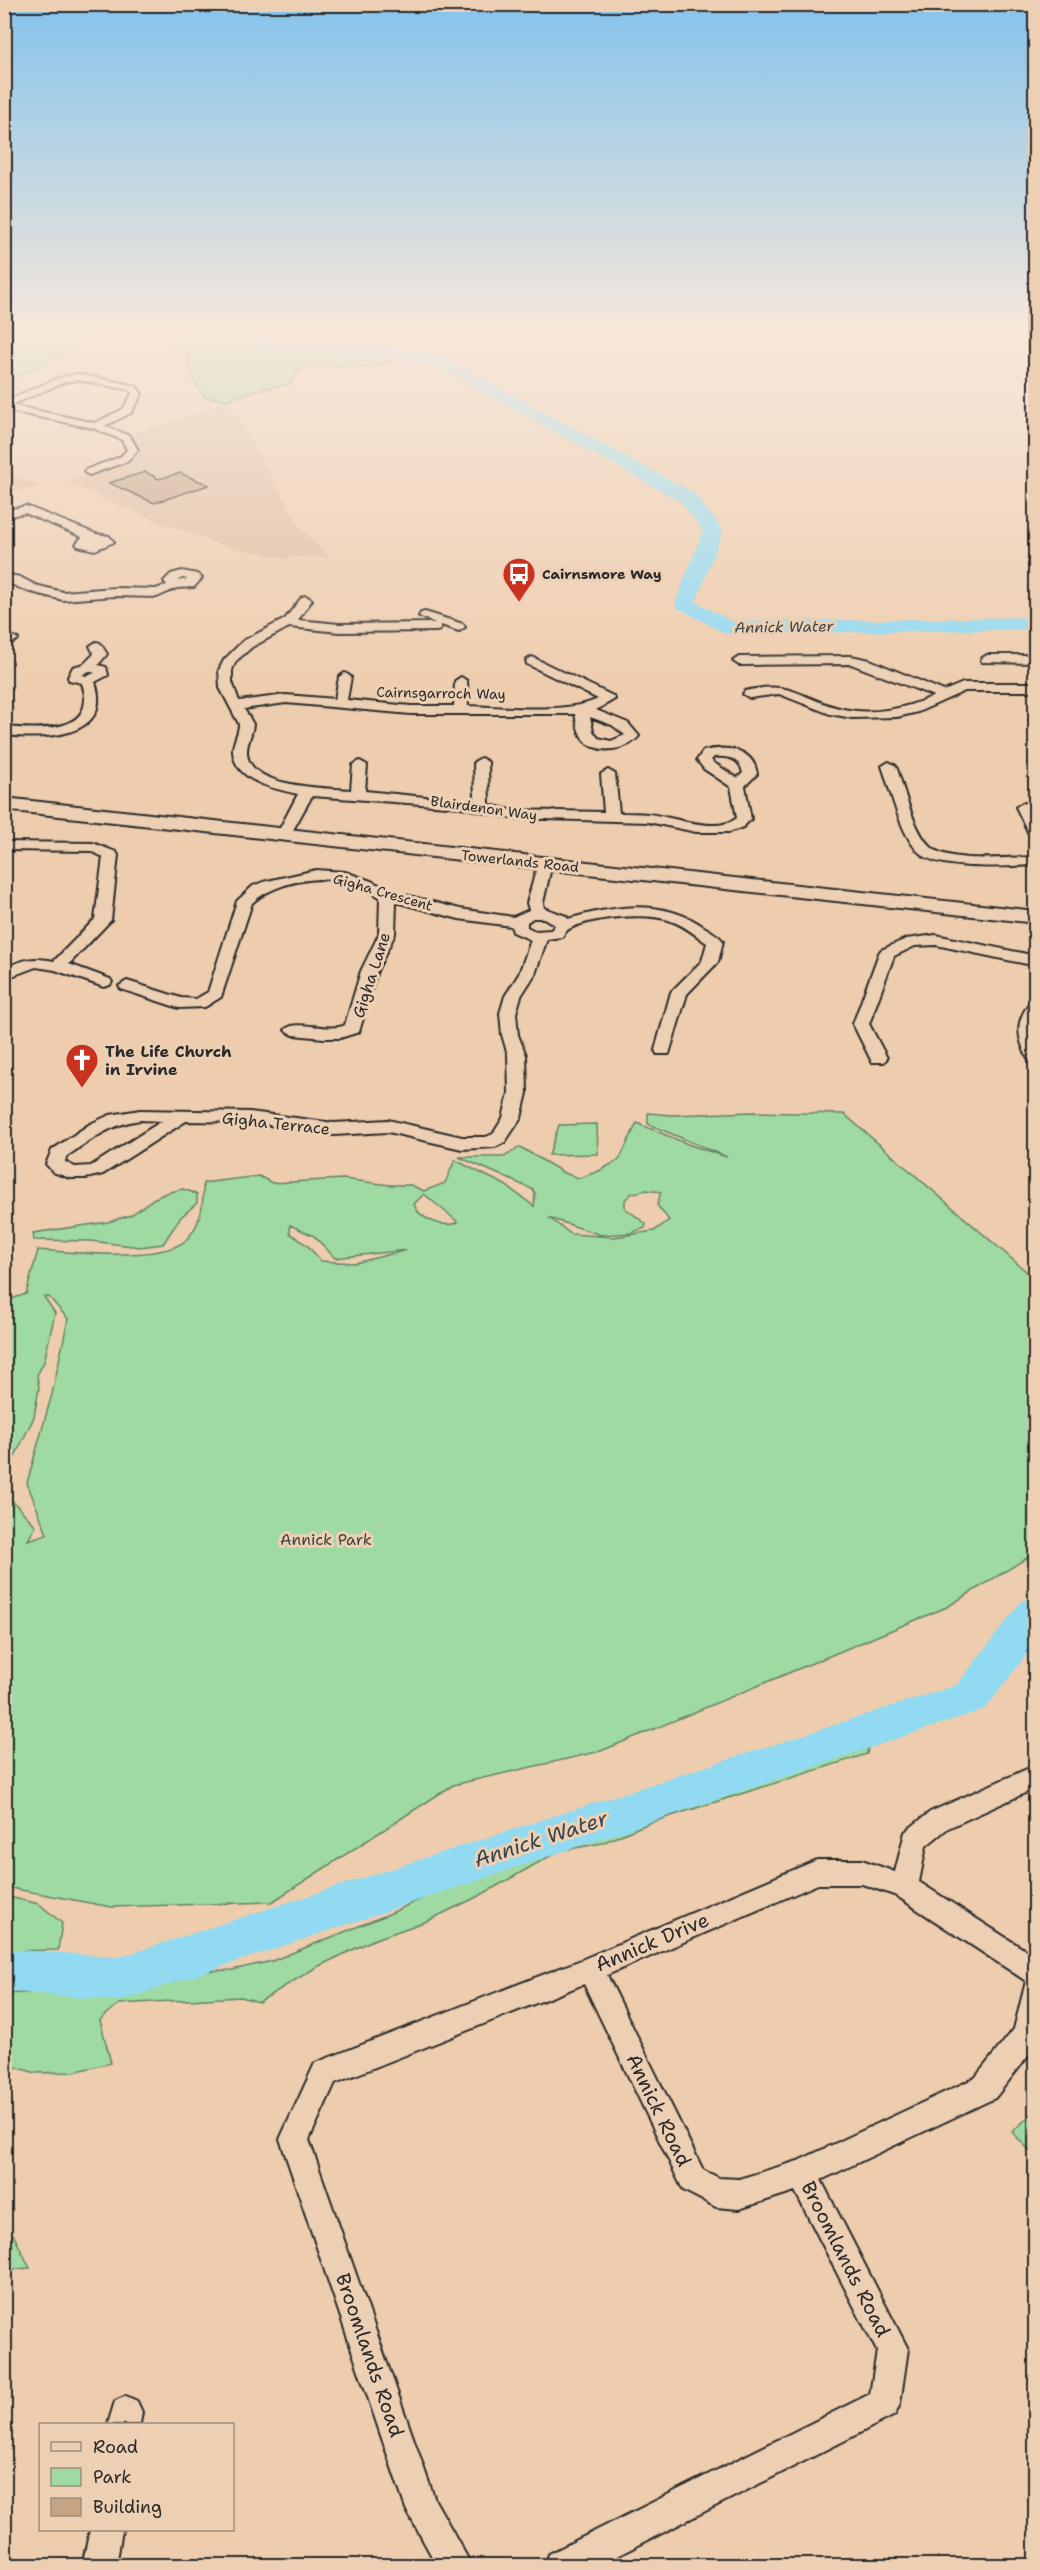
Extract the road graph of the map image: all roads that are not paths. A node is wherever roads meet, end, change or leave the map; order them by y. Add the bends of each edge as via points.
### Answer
1 (132, 449) edge
2 (89, 472) dead end
3 (4, 514) edge
4 (93, 537) dead end
5 (4, 577) edge
6 (174, 585) dead end
7 (306, 600) dead end
8 (287, 623) junction
9 (401, 627) junction
10 (436, 627) dead end
11 (459, 627) dead end
12 (4, 635) edge
13 (4, 645) edge
14 (96, 645) dead end
15 (987, 659) dead end
16 (1035, 659) edge
17 (532, 661) dead end
18 (739, 661) dead end
19 (345, 677) dead end
20 (461, 681) dead end
21 (1035, 687) edge
22 (750, 694) dead end
23 (943, 695) junction
24 (339, 703) junction
25 (235, 706) junction
26 (460, 710) junction
27 (4, 731) edge
28 (481, 762) dead end
29 (360, 765) dead end
30 (889, 766) dead end
31 (608, 774) dead end
32 (738, 785) dead end
33 (307, 791) junction
34 (358, 796) junction
35 (4, 804) edge
36 (482, 806) junction
37 (1023, 807) dead end
38 (612, 816) junction
39 (284, 834) junction
40 (1035, 834) edge
41 (7, 849) edge
42 (1035, 861) edge
43 (545, 863) junction
44 (388, 895) junction
45 (538, 913) junction
46 (1035, 917) edge
47 (519, 922) junction
48 (563, 925) junction
49 (540, 938) junction
50 (1035, 961) edge
51 (58, 966) junction
52 (4, 974) edge
53 (104, 982) dead end
54 (127, 986) dead end
55 (1035, 1005) edge
56 (293, 1030) dead end
57 (663, 1050) dead end
58 (878, 1058) dead end
59 (1035, 1059) edge
60 (182, 1116) junction
61 (1035, 1776) edge
62 (905, 1887) junction
63 (590, 1969) junction
64 (1035, 1972) edge
65 (1035, 1990) edge
66 (294, 2139) joint
67 (802, 2174) junction
68 (106, 2531) edge
69 (99, 2565) edge
70 (456, 2565) edge
71 (561, 2565) edge

1 - 2 street via 124,459
3 - 4 street via 26,509
5 - 6 street via 63,596 157,593
7 - 8 street
8 - 9 street via 339,628
8 - 25 street via 243,646 225,669 225,682
9 - 10 street
9 - 11 street via 410,614 439,618
12 - 13 street via 12,639
14 - 27 street via 101,654 89,674 91,712 72,726 43,733
15 - 16 street
17 - 26 street, Cairnsgarroch Way via 609,699 581,710
18 - 23 street via 851,660
19 - 24 street
20 - 26 street
21 - 23 street via 963,687
22 - 23 street via 781,690 852,714 897,713
24 - 25 street, Cairnsgarroch Way via 286,699
24 - 26 street, Cairnsgarroch Way
25 - 33 street via 246,724 240,753 245,765 264,780
28 - 36 street
29 - 34 street
30 - 42 street via 912,828 926,852 944,859 975,862
31 - 38 street
32 - 38 street, Blairdenon Way via 744,819 729,828 696,828 648,818
33 - 34 street, Blairdenon Way
33 - 39 street
34 - 36 street, Blairdenon Way
35 - 39 street, Towerlands Road
36 - 38 street, Blairdenon Way via 511,814
37 - 40 street
39 - 43 street, Towerlands Road
41 - 51 street via 59,845 93,847 111,855 103,920
43 - 45 street via 534,903
43 - 46 street, Towerlands Road
44 - 47 street, Gigha Crescent via 459,914
44 - 54 street, Gigha Crescent via 345,878 316,875 286,880 258,890 244,901 215,994 199,1004 179,1003
44 - 56 street, Gigha Lane via 387,934 369,971 353,1028 339,1033
45 - 47 street via 524,916
45 - 48 street via 555,915
47 - 49 street via 522,933
48 - 49 street via 556,934
48 - 57 street via 636,912 663,914 678,918 715,941 710,962 679,992
49 - 60 street, Gigha Terrace via 508,1013 517,1055 518,1094 512,1118 499,1138 489,1143 462,1143 388,1126 326,1129 262,1118
50 - 58 street via 936,940 912,942 888,953 861,1024
51 - 52 street via 34,962
51 - 53 street
55 - 59 street via 1024,1024
60 - 60 street, Gigha Terrace via 113,1118 58,1154 55,1164 74,1173 97,1170
61 - 62 street via 939,1820 914,1840
62 - 63 street, Annick Drive via 862,1872 817,1872
62 - 64 street, Annick Drive
63 - 66 street, Annick Drive via 325,2073
63 - 67 street, Annick Road via 693,2180 716,2192 739,2194
65 - 67 street, Broomlands Road via 1027,2036 985,2088
66 - 70 street, Broomlands Road via 422,2509
67 - 71 street, Broomlands Road via 893,2349 884,2404
68 - 69 street

